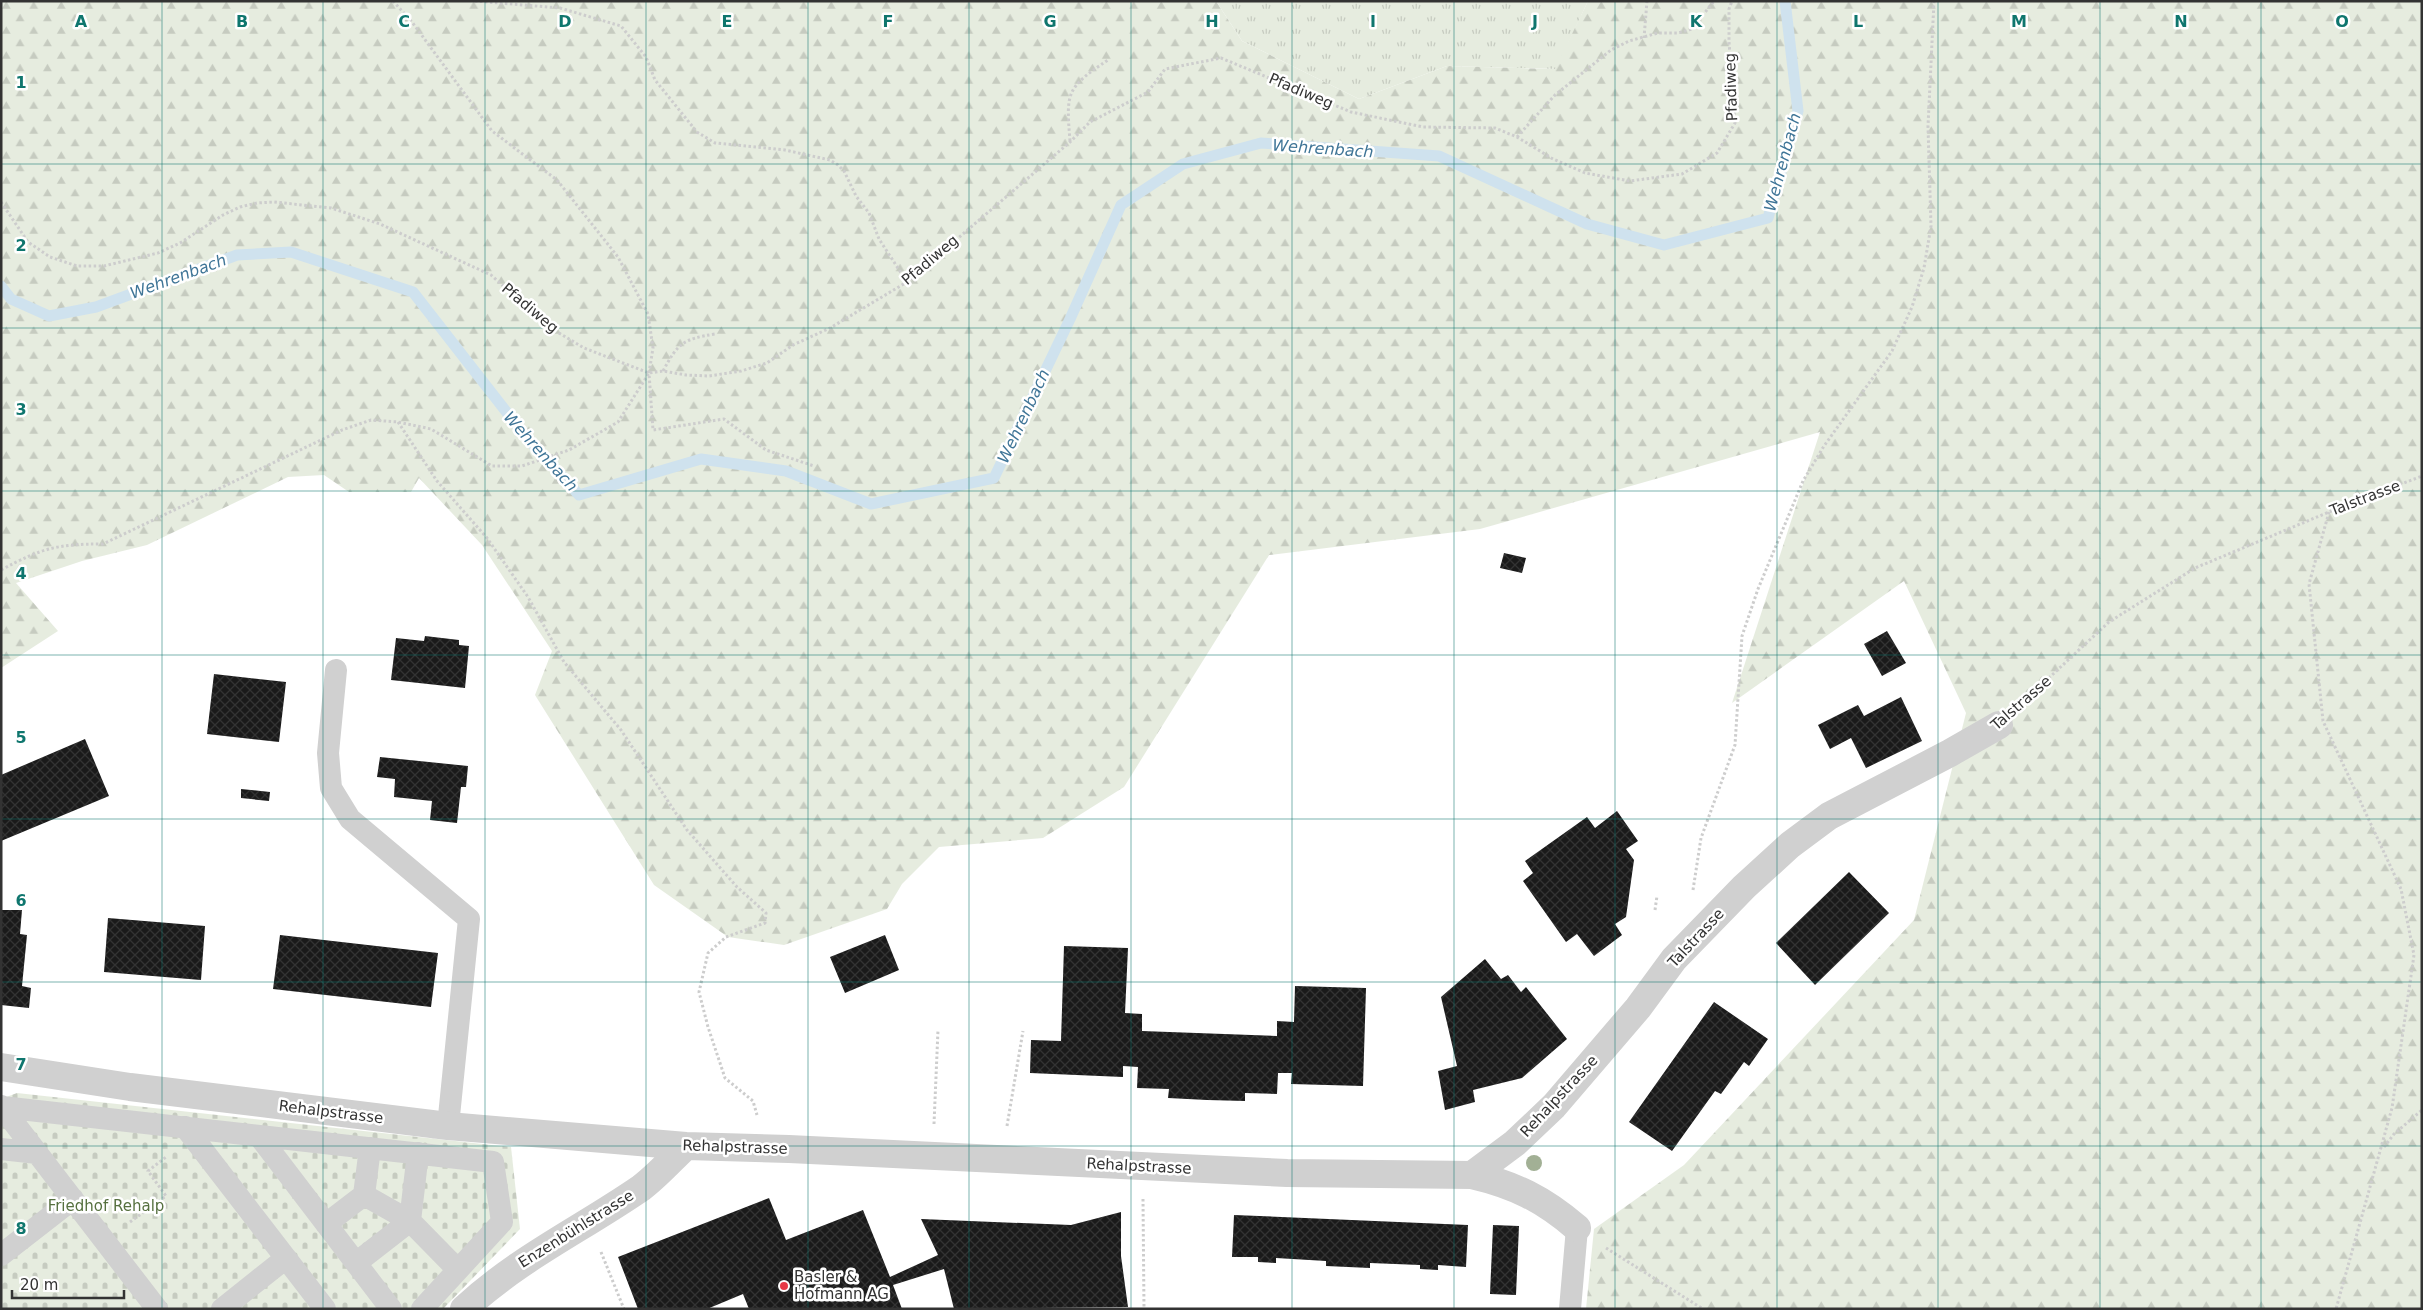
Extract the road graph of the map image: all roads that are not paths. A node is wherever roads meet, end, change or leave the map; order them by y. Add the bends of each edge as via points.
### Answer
1 (336, 670) dead end
2 (1999, 725) road end
3 (1638, 1008) joint
4 (1, 1067) edge
5 (1, 1107) edge
6 (448, 1126) junction
7 (189, 1133) junction
8 (259, 1136) junction
9 (686, 1146) junction
10 (370, 1148) junction
11 (1, 1149) edge
12 (37, 1152) junction
13 (418, 1153) junction
14 (1472, 1175) junction
15 (364, 1195) junction
16 (73, 1199) junction
17 (410, 1221) junction
18 (326, 1224) junction
19 (1577, 1228) joint
20 (1, 1255) edge
21 (286, 1258) junction
22 (356, 1263) junction
23 (458, 1270) junction
24 (157, 1309) edge
25 (222, 1309) edge
26 (325, 1309) edge
27 (391, 1309) edge
28 (422, 1309) edge
29 (464, 1309) edge
30 (1570, 1309) edge

1 - 6 lane via 328,753 330,788 350,819 469,919
2 - 3 street, Talstrasse via 1829,816 1790,845 1744,886 1674,959
3 - 14 street, Rehalpstrasse via 1536,1125
4 - 6 street, Rehalpstrasse via 130,1087
5 - 7 lane
5 - 12 lane
6 - 9 street, Rehalpstrasse
7 - 8 lane
7 - 21 lane
8 - 10 lane
8 - 18 lane
9 - 14 street, Rehalpstrasse via 1287,1173
9 - 29 street, Enzenbühlstrasse via 642,1187 540,1249 490,1285
10 - 13 lane
10 - 15 lane
11 - 12 lane
12 - 16 lane
13 - 17 lane
13 - 23 lane via 493,1162 502,1222
14 - 19 street, Rehalpstrasse via 1527,1192 1554,1208
15 - 17 lane
15 - 18 lane
16 - 20 lane
16 - 24 lane
17 - 22 lane
17 - 23 lane
18 - 22 lane
19 - 30 lane
21 - 25 lane
21 - 26 lane
22 - 27 lane
23 - 28 lane

